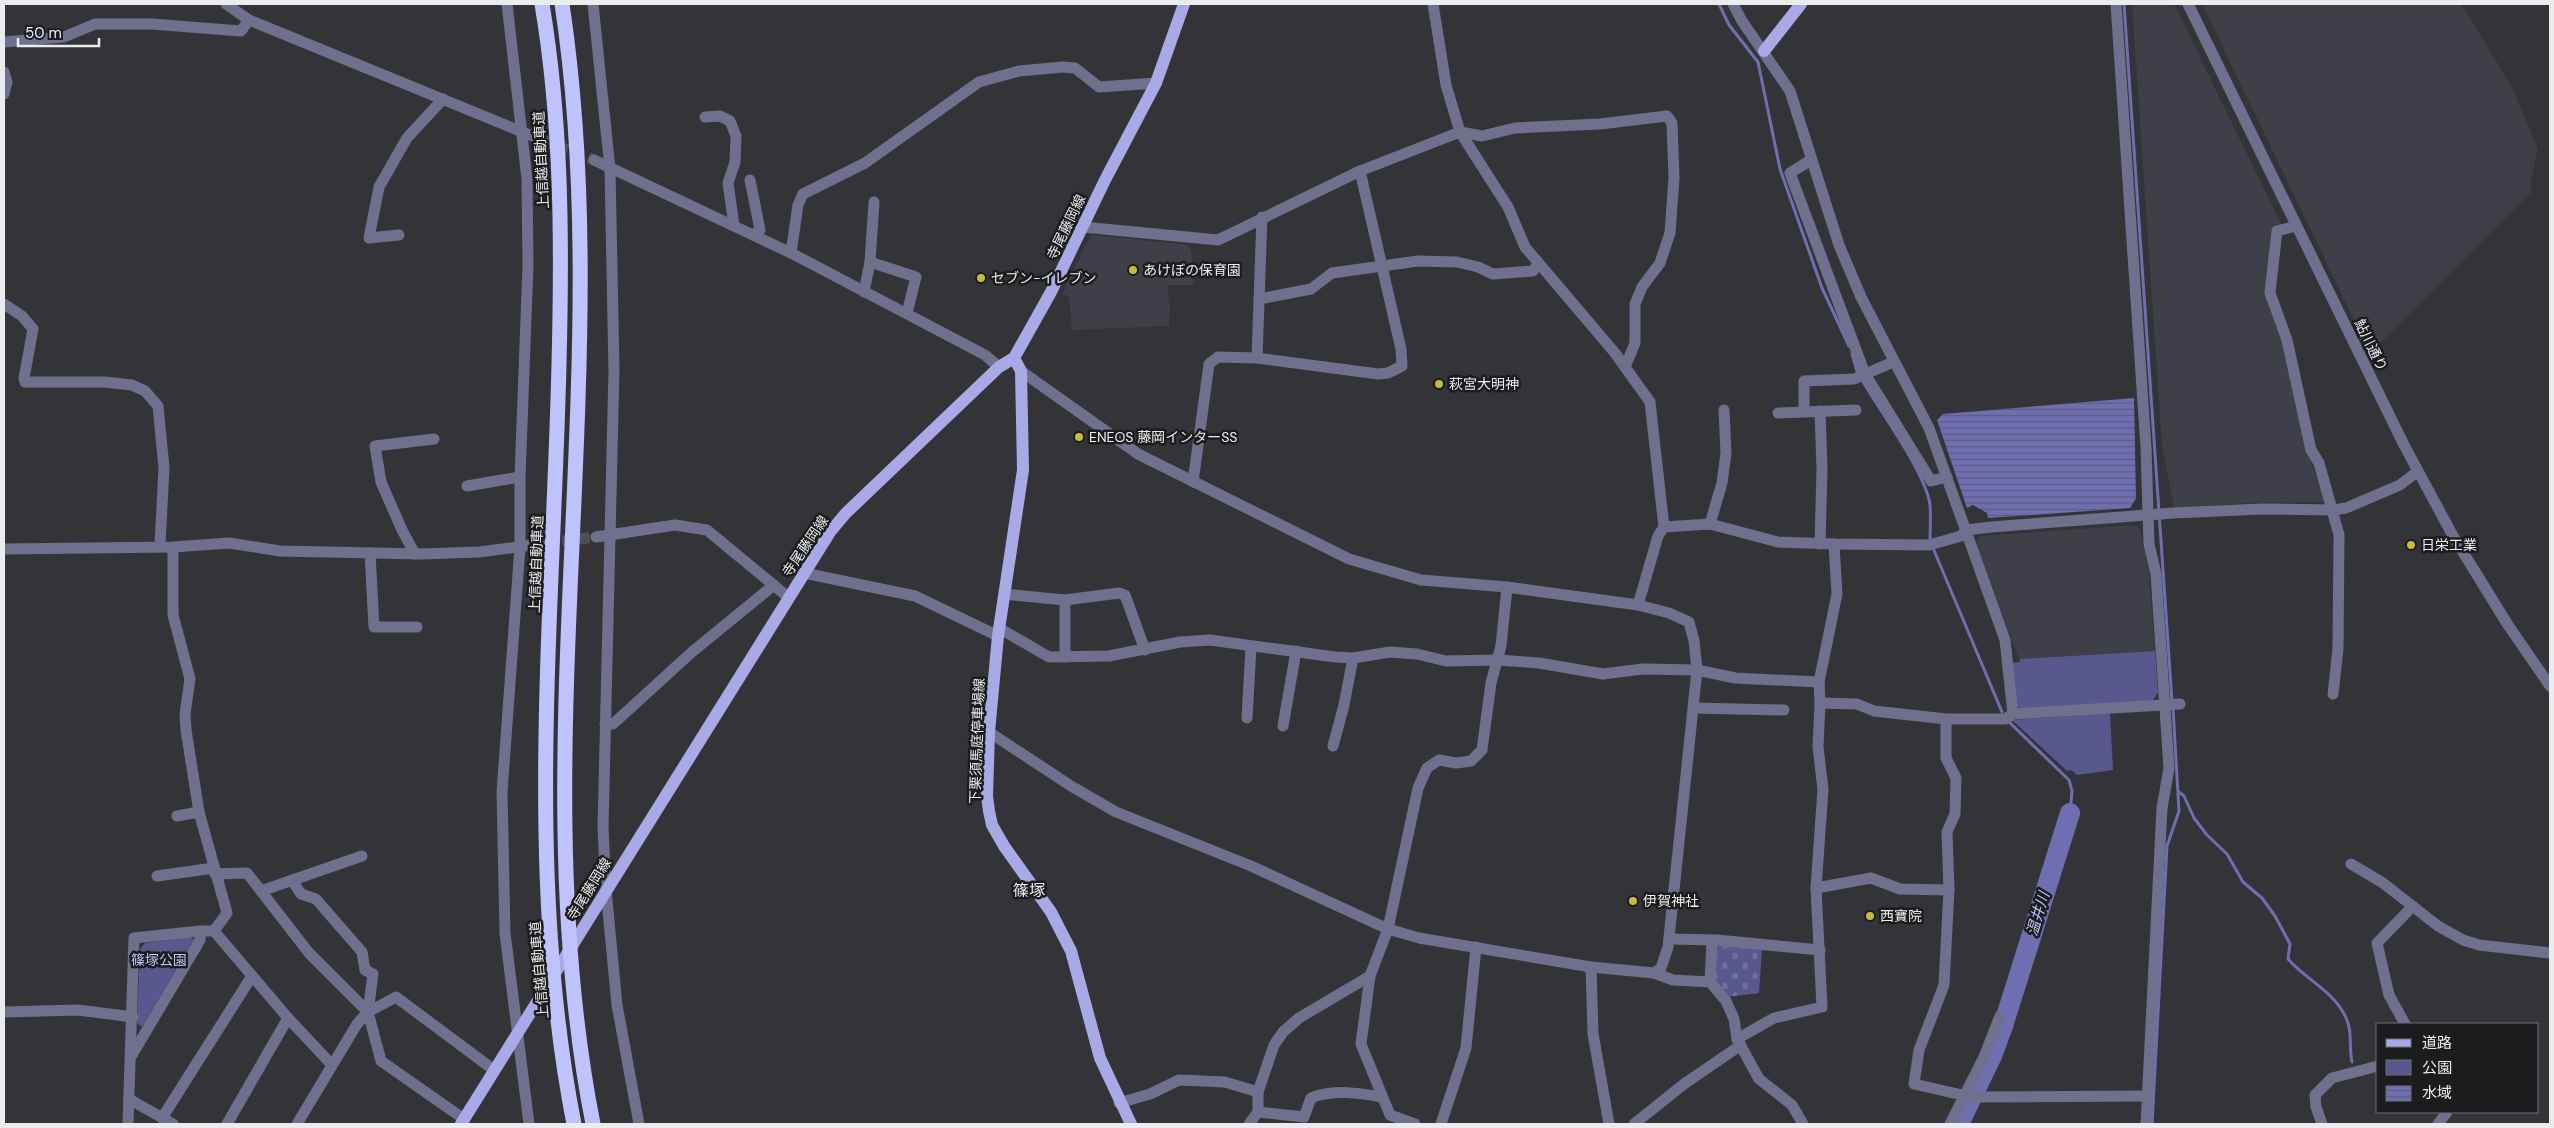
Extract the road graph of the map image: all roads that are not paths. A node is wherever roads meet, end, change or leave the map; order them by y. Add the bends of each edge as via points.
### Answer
1 (226, 4) edge
2 (507, 4) edge
3 (542, 4) edge
4 (562, 4) edge
5 (593, 4) edge
6 (1184, 4) edge
7 (1433, 4) edge
8 (1732, 4) edge
9 (1801, 4) edge
10 (2116, 4) edge
11 (2188, 4) edge
12 (249, 20) junction
13 (4, 42) edge
14 (1764, 51) junction
15 (4, 72) edge
16 (1156, 83) junction
17 (4, 94) edge
18 (444, 99) junction
19 (705, 117) dead end
20 (522, 131) junction
21 (1460, 132) junction
22 (542, 140) tunnel mouth
23 (594, 160) tunnel mouth
24 (1811, 160) junction
25 (610, 169) junction
26 (1360, 171) junction
27 (750, 180) dead end
28 (874, 202) dead end
29 (1262, 218) junction
30 (734, 225) junction
31 (2296, 226) junction
32 (1083, 227) junction
33 (399, 235) dead end
34 (753, 235) junction
35 (791, 253) junction
36 (870, 262) junction
37 (1538, 264) junction
38 (1383, 267) junction
39 (864, 292) junction
40 (1259, 299) junction
41 (4, 304) edge
42 (907, 313) junction
43 (1014, 358) junction
44 (1257, 358) junction
45 (1893, 362) junction
46 (999, 367) junction
47 (1625, 367) junction
48 (1020, 370) junction
49 (1865, 374) junction
50 (1724, 410) dead end
51 (1856, 410) dead end
52 (1804, 411) junction
53 (1820, 411) junction
54 (1778, 413) dead end
55 (434, 439) dead end
56 (2418, 471) junction
57 (520, 477) junction
58 (1947, 477) junction
59 (1193, 482) junction
60 (467, 486) dead end
61 (2334, 510) junction
62 (2151, 515) junction
63 (1710, 524) junction
64 (1664, 527) junction
65 (1966, 530) junction
66 (609, 535) junction
67 (596, 537) tunnel mouth
68 (540, 544) tunnel mouth
69 (1820, 544) junction
70 (1834, 544) junction
71 (160, 545) junction
72 (173, 547) junction
73 (520, 547) junction
74 (4, 549) edge
75 (370, 553) junction
76 (415, 554) junction
77 (804, 573) junction
78 (774, 585) junction
79 (1507, 587) junction
80 (1004, 594) junction
81 (788, 597) junction
82 (1065, 600) junction
83 (1638, 605) junction
84 (417, 627) dead end
85 (998, 632) junction
86 (1251, 647) junction
87 (1145, 650) junction
88 (1296, 652) junction
89 (1065, 657) junction
90 (1353, 658) junction
91 (1498, 660) junction
92 (1697, 670) junction
93 (1819, 682) junction
94 (2550, 686) edge
95 (2333, 694) dead end
96 (1820, 703) junction
97 (2172, 705) junction
98 (1694, 708) junction
99 (1784, 710) dead end
100 (2013, 714) junction
101 (1247, 718) dead end
102 (1946, 719) junction
103 (605, 724) junction
104 (1283, 726) dead end
105 (989, 732) junction
106 (1333, 746) dead end
107 (199, 812) junction
108 (177, 816) dead end
109 (362, 856) dead end
110 (2351, 864) dead end
111 (215, 871) junction
112 (157, 876) dead end
113 (292, 880) junction
114 (1816, 888) junction
115 (606, 890) junction
116 (1949, 890) junction
117 (261, 891) junction
118 (2412, 907) junction
119 (1388, 929) junction
120 (200, 930) junction
121 (214, 931) junction
122 (1668, 940) junction
123 (1712, 942) junction
124 (1476, 947) junction
125 (1820, 950) junction
126 (2550, 953) edge
127 (1592, 966) junction
128 (1654, 973) junction
129 (252, 976) junction
130 (1370, 976) junction
131 (1710, 982) junction
132 (4, 1012) edge
133 (368, 1012) junction
134 (2000, 1016) dead end
135 (133, 1017) junction
136 (288, 1018) junction
137 (2404, 1023) edge
138 (517, 1033) junction
139 (1739, 1042) junction
140 (131, 1058) junction
141 (332, 1065) junction
142 (2376, 1067) edge
143 (494, 1070) junction
144 (1258, 1092) junction
145 (1963, 1096) junction
146 (2147, 1096) junction
147 (1382, 1097) junction
148 (129, 1099) junction
149 (1119, 1102) junction
150 (1258, 1112) junction
151 (2446, 1113) edge
152 (162, 1118) junction
153 (463, 1122) edge
154 (128, 1124) edge
155 (173, 1124) edge
156 (227, 1124) edge
157 (297, 1124) edge
158 (529, 1124) edge
159 (574, 1124) edge
160 (593, 1124) edge
161 (639, 1124) edge
162 (1131, 1124) edge
163 (1249, 1124) edge
164 (1415, 1124) edge
165 (1441, 1124) edge
166 (1609, 1124) edge
167 (1634, 1124) edge
168 (1803, 1124) edge
169 (1950, 1124) edge
170 (2146, 1124) edge
171 (2322, 1124) edge
172 (2438, 1124) edge

1 - 12 street
2 - 20 street
3 - 159 highway, 上信越自動車道 via 556,125 561,242 547,809 551,935 557,1005
4 - 160 highway via 575,122 580,238 566,737 569,916
5 - 25 street
6 - 16 main road, 寺尾藤岡線
7 - 21 street via 1446,86
8 - 14 street
9 - 14 main road
10 - 62 street
11 - 31 street, 鮎川通り
12 - 13 street via 241,31 152,24 95,24 64,37
12 - 18 street
14 - 24 street via 1790,92
15 - 17 street via 8,82
16 - 32 main road, 寺尾藤岡線
16 - 35 street via 1099,87 1075,68 1063,67 1019,71 979,82 865,163 804,194 798,205
18 - 20 street
18 - 33 street via 407,138 379,187 369,238
19 - 30 street via 720,116 730,121 736,136 735,162 728,183
20 - 22 street
20 - 57 street via 527,178 528,265
21 - 26 street
21 - 37 street via 1489,174 1525,247
21 - 47 street via 1482,136 1515,128 1600,124 1668,116 1672,123 1674,178 1670,233 1660,263 1642,287 1635,304 1635,343
23 - 25 street
24 - 45 street via 1839,245
24 - 49 street via 1790,173
25 - 30 street
25 - 66 street via 614,370
26 - 29 street
26 - 38 street
27 - 34 street via 760,230
28 - 36 street
29 - 32 street via 1218,240
29 - 40 street
30 - 34 street
31 - 56 street, 鮎川通り
31 - 61 street via 2277,231 2270,293 2287,340 2311,450 2319,463
32 - 43 main road, 寺尾藤岡線
34 - 35 street
35 - 39 street
36 - 39 street
36 - 42 street via 916,277
37 - 38 street via 1533,271 1493,274 1457,262 1418,261
37 - 47 street
38 - 40 street via 1332,273 1311,289
38 - 44 street via 1402,366 1378,374
39 - 42 street
40 - 44 street
41 - 71 street via 22,316 33,329 25,382 132,385 145,391 158,406 164,468
42 - 46 street via 985,355
43 - 46 main road, 寺尾藤岡線
43 - 48 main road, 下栗須馬庭停車場線
44 - 59 street via 1218,357 1209,364
45 - 49 street
45 - 58 street via 1929,428
46 - 77 main road, 寺尾藤岡線 via 846,513
47 - 64 street via 1650,402
48 - 59 street via 1138,454
48 - 80 main road, 下栗須馬庭停車場線 via 1022,470
49 - 52 street via 1854,380 1804,381
49 - 58 street via 1931,481
50 - 63 street via 1726,453 1722,483
51 - 53 street
52 - 53 street
52 - 54 street
53 - 69 street
55 - 76 street via 375,446 381,482
56 - 61 street via 2400,485
56 - 94 street, 鮎川通り via 2508,626
57 - 60 street
57 - 73 street
58 - 65 street
59 - 79 street via 1349,559 1421,580
61 - 62 street via 2262,509
61 - 95 street via 2339,535 2340,587
62 - 65 street
62 - 97 street via 2150,544
63 - 64 street
63 - 69 street via 1778,542
64 - 83 street via 1658,536
65 - 70 street via 1961,536 1929,545
65 - 100 street via 2006,640
66 - 67 street
66 - 78 street via 674,525 707,530
66 - 103 street
68 - 73 street
69 - 70 street
70 - 93 street via 1837,594
71 - 72 street
71 - 74 street
72 - 75 street via 230,543 280,551
72 - 107 street via 173,615 190,679 186,730
73 - 76 street
73 - 138 street via 502,792 505,933
75 - 76 street
75 - 84 street via 374,627
77 - 81 main road, 寺尾藤岡線
77 - 85 street via 915,596
78 - 81 street
78 - 103 street via 692,652 613,724
79 - 83 street
79 - 91 street
80 - 82 street
80 - 85 main road, 下栗須馬庭停車場線
81 - 115 main road, 寺尾藤岡線
82 - 87 street via 1125,595
82 - 89 street
83 - 92 street via 1669,612 1689,622
85 - 89 street via 1049,657
85 - 105 main road, 下栗須馬庭停車場線
86 - 87 street via 1210,640 1180,642
86 - 88 street
86 - 101 street
87 - 89 street via 1109,656
88 - 90 street
88 - 104 street
90 - 91 street via 1390,652 1446,661
90 - 106 street
91 - 92 street via 1603,674 1643,669
91 - 119 street via 1491,683 1482,750 1471,761 1439,760 1427,768 1418,788
92 - 93 street via 1735,678
92 - 98 street
93 - 96 street
96 - 102 street via 1857,704 1874,711
96 - 114 street via 1818,747 1823,789
97 - 100 street
97 - 146 street via 2169,776 2162,808
98 - 99 street
98 - 122 street
100 - 102 street via 2005,719
102 - 116 street via 1946,758 1956,778 1955,814 1948,832
103 - 115 street via 603,828
105 - 119 street via 1116,812 1251,866
105 - 149 main road, 下栗須馬庭停車場線 via 987,796 992,825 1051,912 1071,951 1100,1058
107 - 108 street
107 - 111 street
109 - 113 street
110 - 118 street via 2383,883
111 - 112 street
111 - 117 street via 247,872
111 - 121 street via 228,913
113 - 117 street
113 - 133 street via 301,894 316,899 362,952 366,970 373,974
114 - 116 street via 1871,878 1900,889
114 - 125 street
115 - 138 main road, 寺尾藤岡線
115 - 161 street via 617,1004
116 - 145 street via 1944,985 1919,1050 1914,1084
117 - 133 street via 309,953
118 - 126 street via 2438,926 2471,942
118 - 137 street via 2377,943 2388,995
119 - 124 street via 1419,938
119 - 130 street
120 - 121 street
120 - 135 street via 134,938
120 - 140 street via 200,940
121 - 129 street
122 - 123 street
122 - 128 street via 1661,968
123 - 125 street
123 - 131 street
124 - 127 street
124 - 165 street via 1466,1048
125 - 139 street via 1822,1007 1774,1018
127 - 128 street
127 - 166 street via 1593,1034
128 - 131 street via 1673,980
129 - 136 street
129 - 152 street
130 - 144 street via 1299,1018 1283,1032 1274,1045
130 - 147 street via 1361,1044
131 - 139 street via 1726,1002
132 - 135 street via 78,1010
133 - 141 street
133 - 143 street via 396,997
133 - 153 street via 381,1061
134 - 145 street via 1984,1057
135 - 140 street
136 - 141 street
136 - 156 street
138 - 143 main road, 寺尾藤岡線
138 - 158 street
139 - 167 street
139 - 168 street via 1759,1078 1792,1105
140 - 148 street
141 - 157 street
142 - 171 street via 2332,1078 2315,1095
143 - 153 main road, 寺尾藤岡線
144 - 149 street via 1225,1082 1179,1080 1150,1094
144 - 150 street
145 - 146 street
145 - 169 street
146 - 170 street
147 - 150 street via 1353,1093 1320,1094 1310,1098 1304,1117
147 - 164 street via 1390,1115
148 - 152 street
148 - 154 street
149 - 162 main road, 下栗須馬庭停車場線
150 - 163 street
151 - 172 street
152 - 155 street

